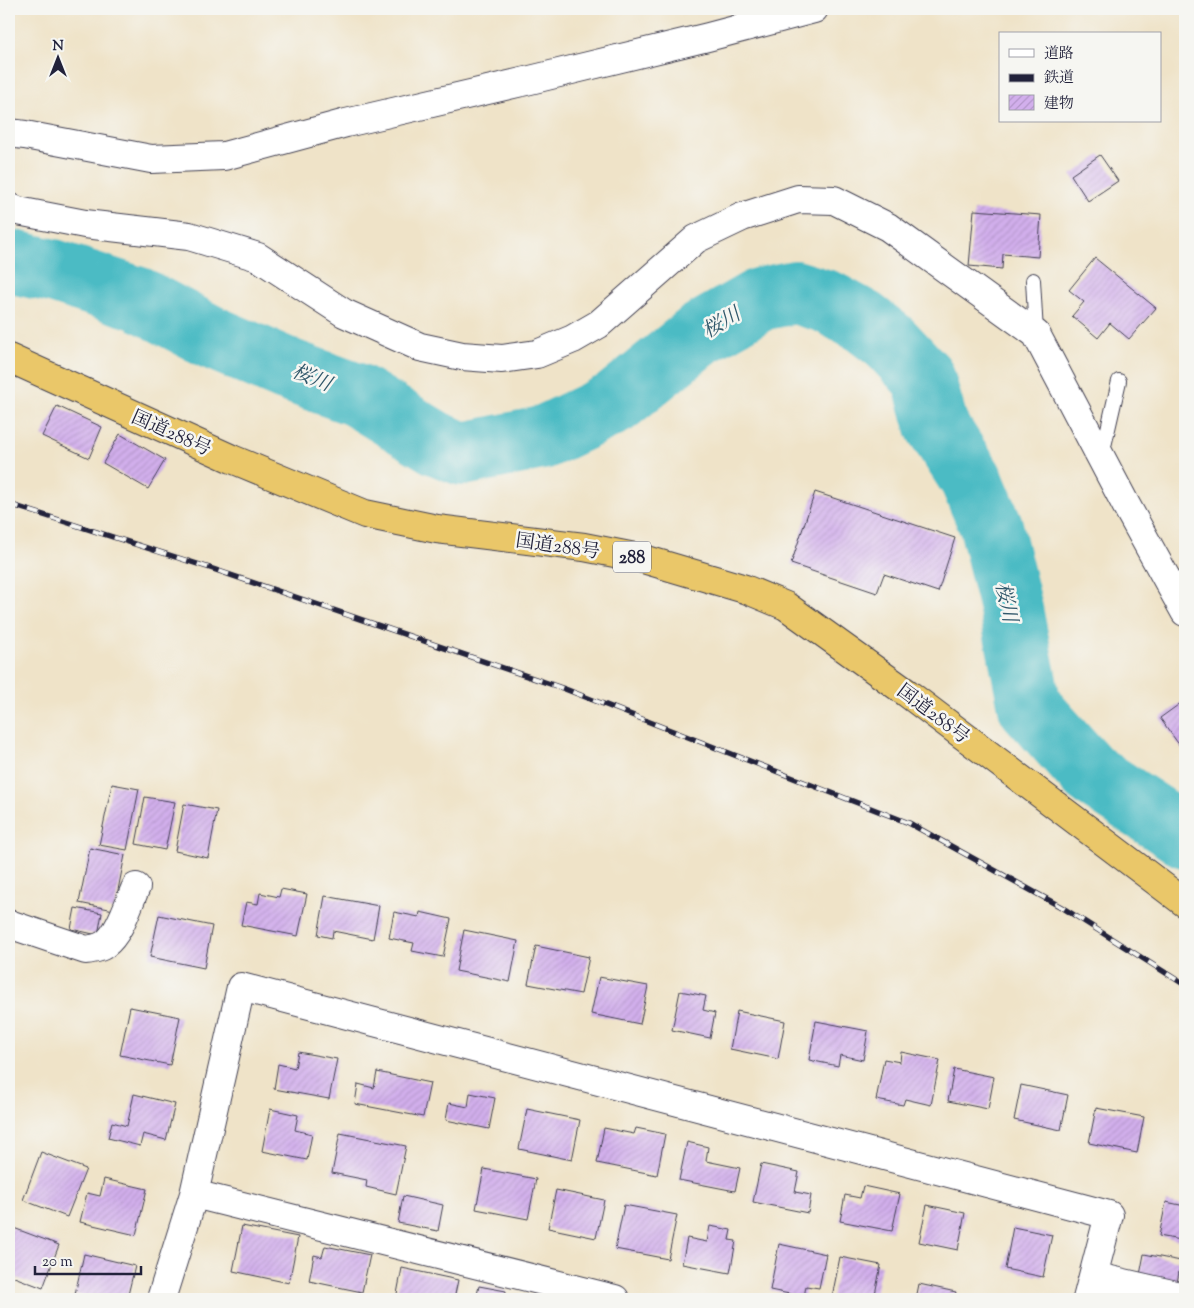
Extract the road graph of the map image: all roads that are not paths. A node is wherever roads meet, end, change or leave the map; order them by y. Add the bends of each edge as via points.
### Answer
1 (814, 9) edge
2 (9, 133) edge
3 (9, 207) edge
4 (1033, 280) dead end
5 (1036, 334) junction
6 (9, 358) edge
7 (1119, 381) dead end
8 (1101, 458) junction
9 (1185, 612) edge
10 (136, 888) dead end
11 (1185, 903) edge
12 (9, 924) edge
13 (194, 1194) junction
14 (1090, 1288) edge
15 (1185, 1297) edge
16 (161, 1299) edge
17 (615, 1299) edge

1 - 2 street via 526,82 346,123 224,156 151,159
3 - 5 street via 85,224 189,236 258,257 344,313 420,347 462,356 502,359 537,354 599,324 696,239 742,217 798,199 834,200 888,227
4 - 5 lane
5 - 8 street
6 - 11 highway, 国道288号 / 288 via 232,459 364,514 437,529 584,547 640,558 745,589 786,606
7 - 8 lane
8 - 9 street
10 - 12 street via 115,933 105,945 97,948 86,950
13 - 14 street via 241,987 1109,1215
13 - 16 street
13 - 17 street
14 - 15 street

